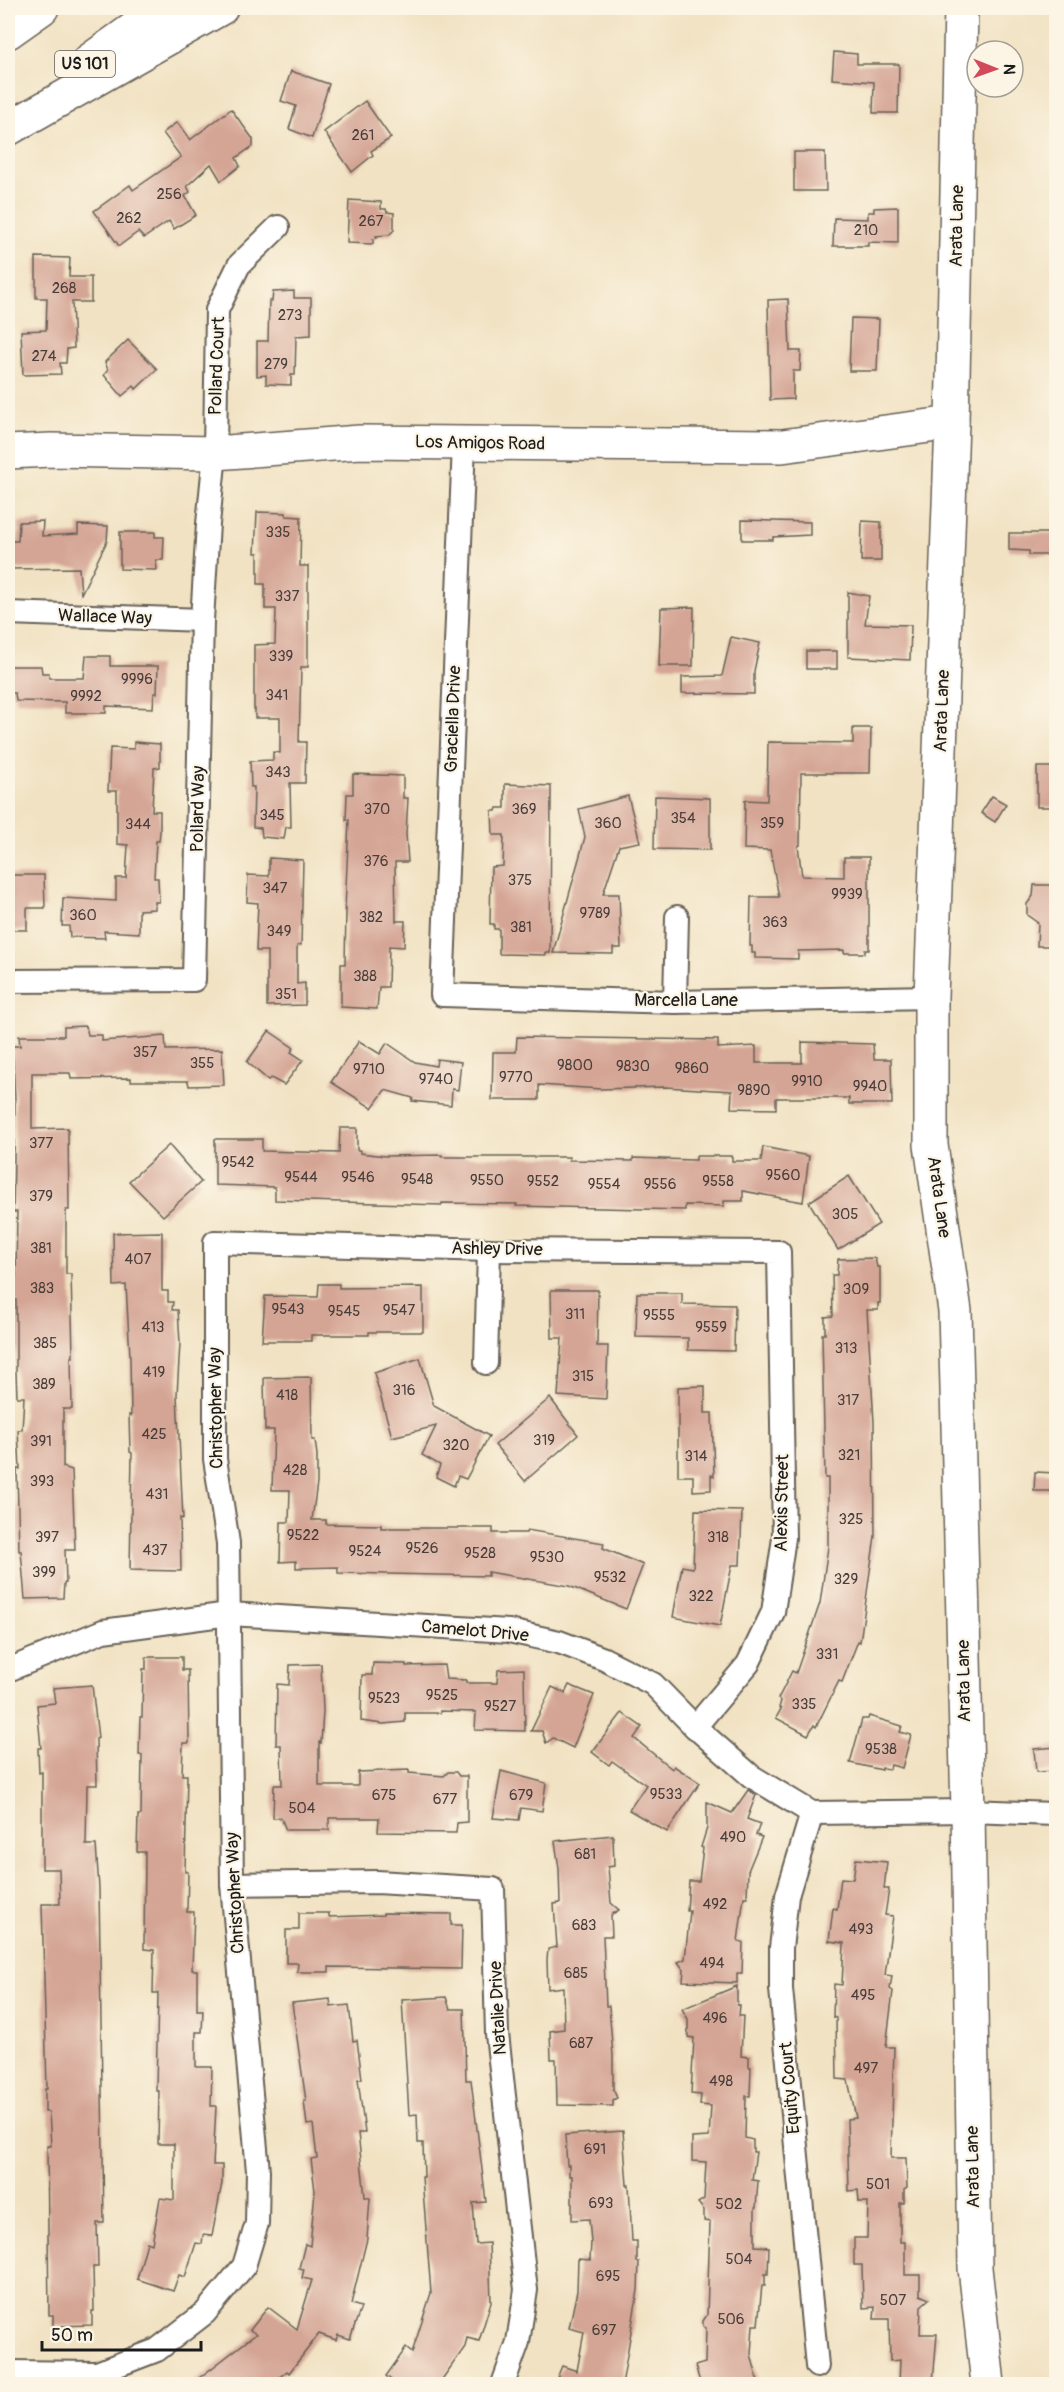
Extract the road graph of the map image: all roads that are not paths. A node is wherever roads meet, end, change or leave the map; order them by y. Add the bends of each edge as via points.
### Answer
1 (42, 8) edge
2 (163, 8) edge
3 (221, 8) edge
4 (961, 8) edge
5 (8, 32) edge
6 (8, 120) edge
7 (8, 129) edge
8 (278, 228) dead end
9 (952, 423) junction
10 (464, 443) junction
11 (8, 452) edge
12 (215, 453) junction
13 (8, 614) edge
14 (202, 620) junction
15 (677, 917) dead end
16 (8, 981) edge
17 (442, 995) joint
18 (931, 997) junction
19 (675, 1002) junction
20 (215, 1242) joint
21 (489, 1250) junction
22 (779, 1252) joint
23 (486, 1363) dead end
24 (229, 1614) junction
25 (8, 1670) edge
26 (695, 1727) junction
27 (968, 1811) junction
28 (812, 1813) junction
29 (1056, 1814) edge
30 (232, 1884) junction
31 (817, 2367) dead end
32 (8, 2372) edge
33 (503, 2385) edge
34 (988, 2385) edge

1 - 5 main road
2 - 6 main road, US 101
3 - 7 main road
4 - 9 main road, Arata Lane
8 - 12 street, Pollard Court via 239,265 217,310
9 - 10 main road, Los Amigos Road via 782,446
9 - 18 main road, Arata Lane
10 - 12 main road, Los Amigos Road via 360,442
10 - 17 street, Graciella Drive
11 - 12 main road, Los Amigos Road
12 - 14 street, Pollard Way
13 - 14 street, Wallace Way
14 - 16 street, Pollard Way via 194,980
15 - 19 street
17 - 19 street, Marcella Lane
18 - 19 street, Marcella Lane
18 - 27 main road, Arata Lane via 931,1145 955,1311
20 - 21 street, Ashley Drive
20 - 24 street, Christopher Way via 215,1459 228,1543
21 - 22 street, Ashley Drive
21 - 23 street
22 - 26 street, Alexis Street via 784,1538 773,1612 748,1664
24 - 25 street, Camelot Drive via 103,1631
24 - 26 street, Camelot Drive via 509,1631 559,1642 653,1684
24 - 30 street, Christopher Way
26 - 28 street, Camelot Drive via 752,1776
27 - 28 street
27 - 29 street
27 - 34 main road, Arata Lane via 975,2268
28 - 31 street, Equity Court via 787,1896 781,1989
30 - 32 street, Christopher Way via 258,2171 257,2223 244,2266 205,2313 157,2350 97,2373
30 - 33 street, Natalie Drive via 376,1882 493,1889 497,2034 526,2290 518,2342

